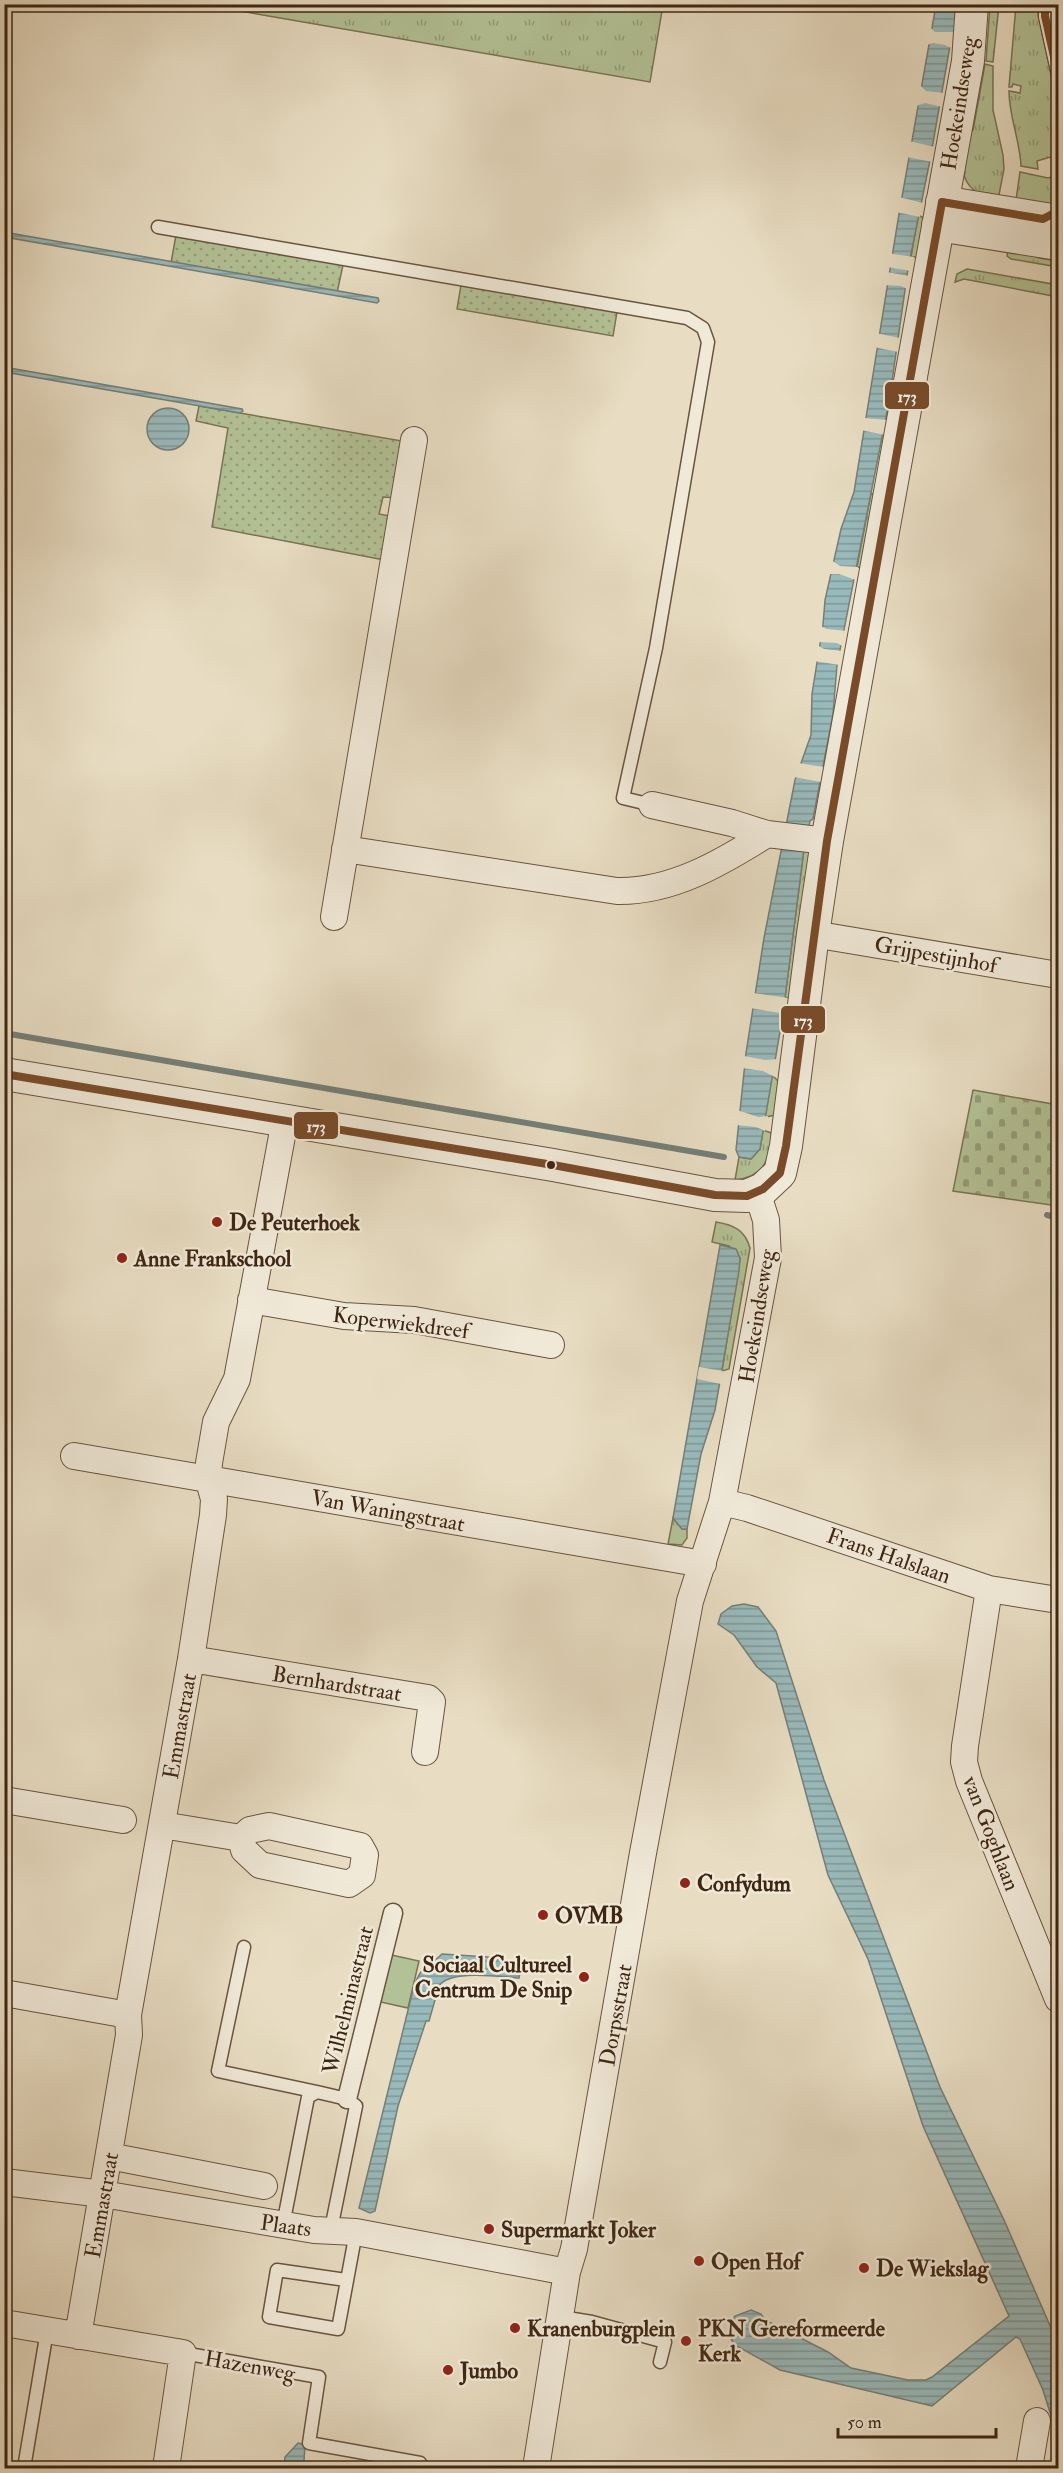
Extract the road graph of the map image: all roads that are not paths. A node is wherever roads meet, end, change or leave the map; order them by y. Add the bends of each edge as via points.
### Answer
1 (972, 4) edge
2 (1045, 4) edge
3 (1059, 75) edge
4 (940, 214) junction
5 (1055, 224) edge
6 (158, 227) dead end
7 (414, 440) dead end
8 (652, 805) joint
9 (773, 835) junction
10 (820, 840) junction
11 (345, 849) junction
12 (334, 918) dead end
13 (813, 934) junction
14 (1059, 975) edge
15 (4, 1074) edge
16 (285, 1119) junction
17 (757, 1192) junction
18 (251, 1300) junction
19 (551, 1345) dead end
20 (74, 1456) dead end
21 (208, 1478) junction
22 (722, 1502) junction
23 (703, 1564) junction
24 (989, 1589) junction
25 (1059, 1600) edge
26 (191, 1659) junction
27 (425, 1752) dead end
28 (4, 1800) edge
29 (123, 1820) dead end
30 (162, 1825) junction
31 (241, 1838) dead end
32 (393, 1913) dead end
33 (244, 1947) dead end
34 (4, 1993) edge
35 (1059, 1999) edge
36 (128, 2014) junction
37 (316, 2092) junction
38 (347, 2099) junction
39 (109, 2156) junction
40 (4, 2182) edge
41 (264, 2186) dead end
42 (103, 2194) junction
43 (283, 2225) junction
44 (344, 2231) junction
45 (567, 2272) junction
46 (346, 2280) junction
47 (561, 2317) junction
48 (4, 2323) edge
49 (47, 2331) junction
50 (78, 2336) junction
51 (183, 2353) junction
52 (660, 2362) dead end
53 (1037, 2421) dead end
54 (420, 2463) dead end
55 (24, 2469) edge
56 (166, 2469) edge
57 (536, 2469) edge
58 (1029, 2469) edge

1 - 4 street, Hoekeindseweg via 968,61
2 - 3 lane
4 - 5 street, Hoekeindseweg
4 - 10 street, Hoekeindseweg
6 - 8 lane via 687,318 703,328 708,342 656,648 623,798
7 - 11 street
8 - 9 street
9 - 10 street
9 - 11 street via 696,875 642,892
10 - 13 street, Hoekeindseweg
11 - 12 street
13 - 14 street, Grijpestijnhof
13 - 17 street, Hoekeindseweg via 780,1173
15 - 16 street
16 - 17 street via 715,1195 747,1196
16 - 18 street, Emmastraat
17 - 22 street, Hoekeindseweg via 766,1220 768,1258
18 - 19 street, Koperwiekdreef via 344,1316 414,1320
18 - 21 street, Emmastraat via 237,1379 216,1422
20 - 21 street, Van Waningstraat
21 - 23 street, Van Waningstraat
21 - 26 street, Emmastraat via 214,1499 213,1515
22 - 23 street, Hoekeindseweg
22 - 24 street, Frans Halslaan
23 - 45 street, Dorpsstraat via 690,1601
24 - 25 street, Frans Halslaan
24 - 35 street, van Goghlaan via 964,1762
26 - 27 street, Bernhardstraat via 428,1698 432,1702
26 - 30 street, Emmastraat
28 - 29 street
30 - 31 street
30 - 36 street, Emmastraat
32 - 38 street, Wilhelminastraat
33 - 37 lane via 218,2072
34 - 36 street
36 - 39 street, Emmastraat via 129,2035
37 - 38 lane, Wilhelminastraat
37 - 43 lane, Wilhelminastraat via 308,2097
38 - 44 lane, Wilhelminastraat via 356,2106
39 - 41 street, Plaats
39 - 42 street, Emmastraat
40 - 42 street, Plaats
42 - 43 street, Plaats
42 - 50 street, Emmastraat
43 - 44 street, Plaats
44 - 45 street, Plaats
44 - 46 lane
45 - 47 street, Dorpsstraat
46 - 46 lane, Plaats via 338,2329 269,2317 277,2270
47 - 52 lane via 665,2342
47 - 57 street, Dorpsstraat
48 - 49 street, Hazenweg
49 - 50 street, Hazenweg
49 - 55 lane
50 - 51 street, Hazenweg
51 - 54 lane, Hazenweg via 319,2377 309,2443
51 - 56 street
53 - 58 street

